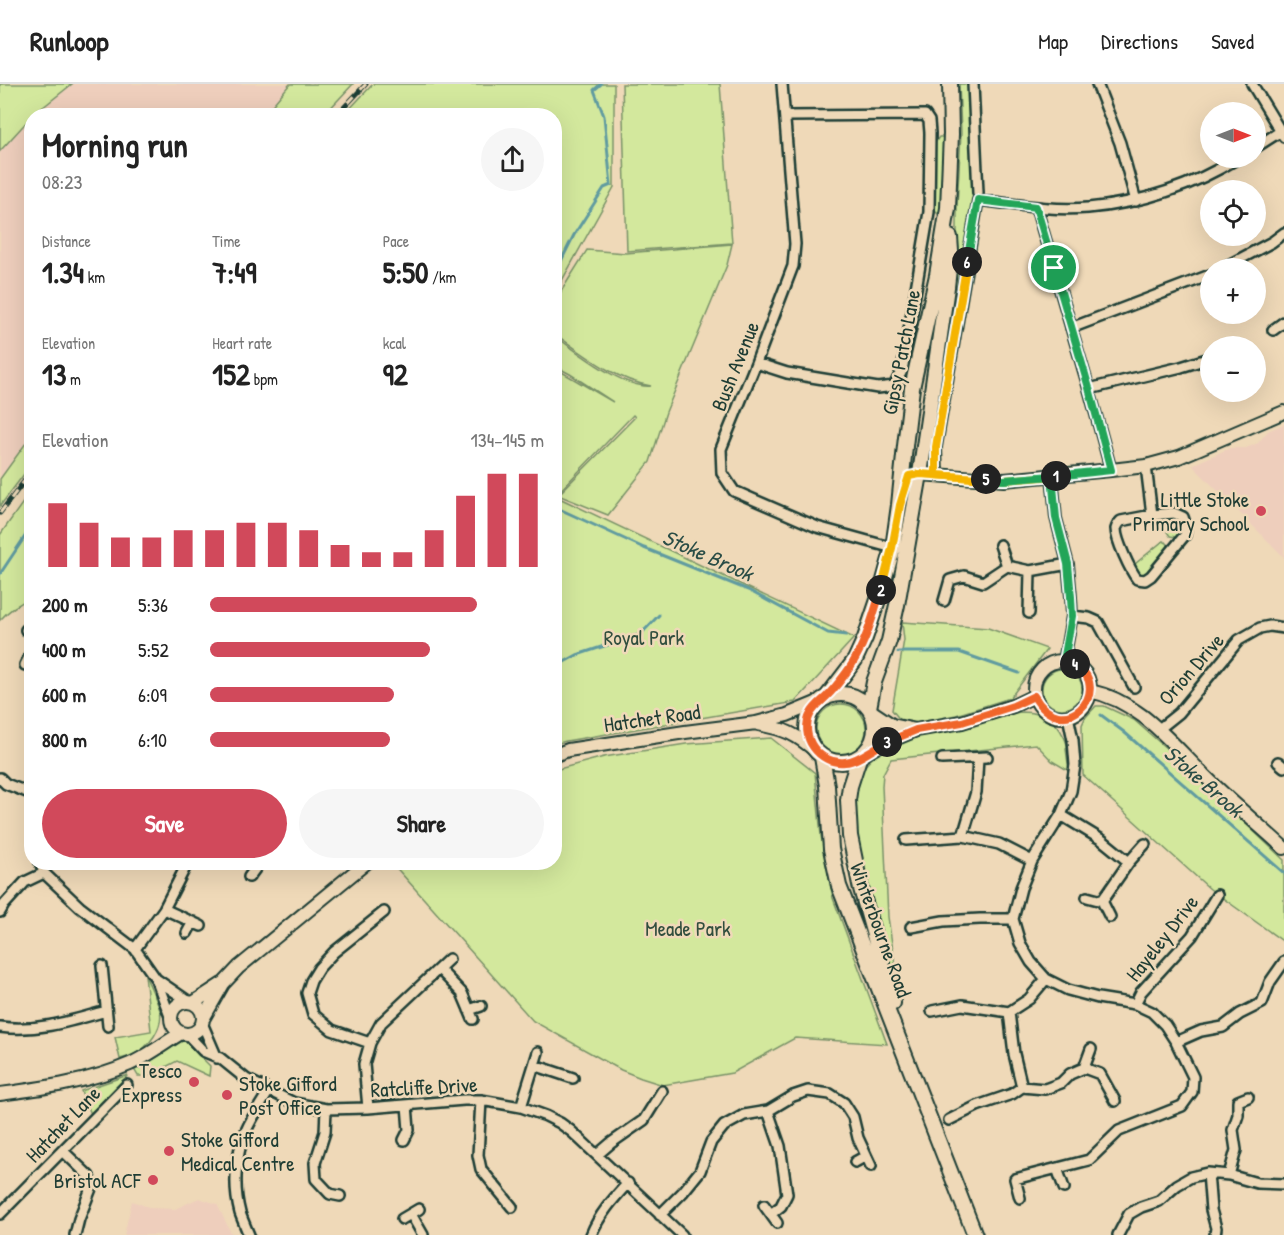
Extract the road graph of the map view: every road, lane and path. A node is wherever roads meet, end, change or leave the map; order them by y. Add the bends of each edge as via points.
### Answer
1 (782, 84) edge
2 (950, 84) edge
3 (973, 84) edge
4 (1097, 84) edge
5 (1252, 84) edge
6 (785, 117) junction
7 (941, 133) junction
8 (1282, 134) edge
9 (1266, 142) edge
10 (1219, 168) edge
11 (978, 196) junction
12 (1136, 201) junction
13 (1036, 207) junction
14 (948, 208) junction
15 (1284, 233) edge
16 (1242, 258) edge
17 (1200, 279) edge
18 (1284, 322) edge
19 (1071, 328) junction
20 (1273, 330) dead end
21 (1200, 361) edge
22 (756, 363) junction
23 (1089, 388) junction
24 (1284, 412) edge
25 (1146, 466) junction
26 (1111, 470) junction
27 (920, 474) junction
28 (936, 475) junction
29 (1052, 476) junction
30 (900, 505) junction
31 (1152, 515) junction
32 (1000, 545) dead end
33 (892, 548) junction
34 (906, 553) junction
35 (1068, 564) junction
36 (1008, 566) junction
37 (1030, 571) junction
38 (941, 573) dead end
39 (950, 580) junction
40 (945, 601) dead end
41 (1029, 613) dead end
42 (1072, 616) junction
43 (1284, 628) edge
44 (1064, 661) junction
45 (1134, 687) dead end
46 (1090, 691) junction
47 (1034, 696) junction
48 (823, 699) junction
49 (870, 709) junction
50 (1068, 716) junction
51 (756, 723) junction
52 (1160, 729) junction
53 (916, 730) junction
54 (562, 752) edge
55 (819, 755) junction
56 (862, 756) junction
57 (942, 759) dead end
58 (0, 778) edge
59 (24, 791) edge
60 (1061, 815) junction
61 (963, 836) junction
62 (906, 840) dead end
63 (1145, 844) dead end
64 (1284, 848) edge
65 (1032, 861) junction
66 (1129, 862) junction
67 (43, 870) edge
68 (182, 870) edge
69 (254, 870) edge
70 (357, 870) edge
71 (44, 873) junction
72 (249, 877) dead end
73 (1217, 895) dead end
74 (1087, 897) dead end
75 (1102, 901) junction
76 (164, 909) junction
77 (0, 912) edge
78 (384, 912) dead end
79 (1110, 917) dead end
80 (1013, 919) junction
81 (911, 927) dead end
82 (363, 929) junction
83 (187, 933) dead end
84 (371, 938) dead end
85 (135, 949) junction
86 (449, 959) dead end
87 (1284, 963) edge
88 (102, 966) dead end
89 (439, 969) junction
90 (156, 979) junction
91 (1046, 979) junction
92 (223, 984) junction
93 (190, 1002) junction
94 (1135, 1004) junction
95 (481, 1006) dead end
96 (106, 1011) junction
97 (932, 1011) dead end
98 (1009, 1012) junction
99 (203, 1021) junction
100 (108, 1026) dead end
101 (0, 1027) edge
102 (178, 1028) junction
103 (1176, 1042) junction
104 (370, 1043) junction
105 (1091, 1049) dead end
106 (538, 1052) dead end
107 (217, 1058) junction
108 (534, 1065) junction
109 (1084, 1068) junction
110 (573, 1078) dead end
111 (914, 1079) junction
112 (127, 1085) dead end
113 (1022, 1087) junction
114 (268, 1091) junction
115 (662, 1091) dead end
116 (0, 1094) edge
117 (1239, 1098) dead end
118 (481, 1100) junction
119 (1115, 1101) dead end
120 (656, 1102) junction
121 (407, 1105) junction
122 (520, 1107) junction
123 (666, 1107) dead end
124 (368, 1108) junction
125 (326, 1109) junction
126 (768, 1111) junction
127 (949, 1120) dead end
128 (409, 1130) junction
129 (419, 1133) dead end
130 (404, 1140) dead end
131 (63, 1150) junction
132 (597, 1155) junction
133 (866, 1156) junction
134 (855, 1162) dead end
135 (871, 1166) dead end
136 (1057, 1168) junction
137 (1208, 1173) junction
138 (1229, 1174) junction
139 (628, 1183) junction
140 (1284, 1184) edge
141 (1064, 1188) dead end
142 (1020, 1198) dead end
143 (325, 1204) dead end
144 (764, 1205) dead end
145 (496, 1207) dead end
146 (0, 1214) edge
147 (411, 1214) dead end
148 (771, 1214) junction
149 (660, 1215) junction
150 (777, 1223) dead end
151 (75, 1235) edge
152 (249, 1235) edge
153 (423, 1235) edge
154 (591, 1235) edge
155 (682, 1235) edge
156 (975, 1235) edge
157 (1118, 1235) edge
158 (1215, 1235) edge

1 - 6 street, Bush Avenue
2 - 7 main road, Gipsy Patch Lane
3 - 11 street via 972,182
4 - 12 street via 1120,143
5 - 8 street
6 - 7 street via 925,115
6 - 22 street, Bush Avenue via 795,244 793,266
7 - 14 main road, Gipsy Patch Lane via 950,178
7 - 22 street via 902,371 894,386 878,388 787,373
8 - 9 street
10 - 12 street via 1189,184
11 - 13 street
11 - 28 street via 936,447
12 - 13 street via 1086,208
13 - 19 street
14 - 27 main road, Gipsy Patch Lane via 951,250
14 - 30 main road, Gipsy Patch Lane via 912,388
15 - 16 street
17 - 19 street
18 - 20 street
19 - 23 street
21 - 23 street
22 - 33 street, Bush Avenue via 721,449 722,472 734,491 817,527
23 - 26 street
24 - 25 street via 1179,457
25 - 26 street
25 - 31 street
26 - 29 street
27 - 28 street
27 - 30 main road, Gipsy Patch Lane via 909,476
27 - 34 main road, Gipsy Patch Lane
28 - 29 street via 1004,480
29 - 35 street via 1056,518
30 - 33 main road, Gipsy Patch Lane
31 - 31 street via 1174,513 1183,517 1185,535 1151,576 1137,579 1116,528 1121,521
32 - 36 street
33 - 34 main road
33 - 48 main road, Gipsy Patch Lane via 882,588 855,660
34 - 49 main road, Gipsy Patch Lane via 889,641 874,682
35 - 37 street
35 - 42 street
36 - 37 street
36 - 39 street via 983,582 964,576
37 - 41 street
38 - 39 street
39 - 40 street
42 - 44 street
42 - 45 street via 1098,622
43 - 52 street, Orion Drive via 1260,628 1239,640 1179,713
44 - 46 street via 1081,668
44 - 47 street via 1043,668 1035,683
46 - 50 street via 1085,704
46 - 52 street via 1139,712
47 - 50 street via 1051,714
47 - 53 street via 962,722
48 - 49 main road via 842,694 856,698
48 - 51 street, Hatchet Road
48 - 55 main road via 809,716 807,729 811,745
49 - 53 street via 892,725
49 - 56 main road via 874,739
50 - 60 street via 1075,765
51 - 54 street, Hatchet Road
51 - 55 street, Hatchet Road via 788,731
52 - 64 street via 1206,778
53 - 56 street
55 - 56 main road via 846,762
55 - 111 main road, Winterbourne Road via 827,786 831,849 839,886
56 - 111 main road, Winterbourne Road via 850,786 850,836
57 - 61 street via 983,757
58 - 59 street
60 - 65 street
60 - 66 street
61 - 62 street
61 - 65 street via 999,844
63 - 66 street
65 - 80 street
66 - 75 street
67 - 71 street
68 - 76 street
69 - 72 street
70 - 92 street
71 - 77 street via 25,882
71 - 85 street via 80,907
73 - 94 street, Hayeley Drive via 1192,936 1141,992
74 - 75 street
75 - 79 street
76 - 83 street via 197,924
76 - 85 street
78 - 82 street
80 - 81 street via 943,921
80 - 91 street via 1030,962
82 - 84 street
82 - 104 street via 319,968 308,993 313,1014 332,1030
85 - 90 street
86 - 89 street
87 - 103 street via 1270,982 1262,1003 1223,1027
88 - 96 street
89 - 95 street via 462,993 471,1015
89 - 104 street via 381,1023
90 - 93 street
90 - 102 street
91 - 94 street via 1068,990
91 - 98 street via 1029,999
92 - 93 street
92 - 99 street
93 - 99 street via 201,1009
93 - 102 street via 175,1006 171,1013
94 - 103 street via 1152,1012
96 - 100 street
96 - 101 street via 31,1029
97 - 98 street via 962,1005
98 - 113 street
99 - 102 street via 196,1031
99 - 107 street
102 - 107 street, Ratcliffe Drive
102 - 116 street via 130,1064 96,1076
103 - 136 street via 1193,1077 1192,1092 1182,1106 1119,1131 1089,1160
104 - 124 street via 364,1064
105 - 109 street
106 - 108 street
107 - 114 street, Ratcliffe Drive
108 - 110 street
108 - 122 street
109 - 113 street via 1045,1089
109 - 119 street via 1100,1074
111 - 156 main road, Winterbourne Road
112 - 131 street, Hatchet Lane
113 - 127 street
114 - 125 street, Ratcliffe Drive via 294,1103
114 - 152 street via 238,1151 237,1197
115 - 120 street
117 - 138 street via 1233,1130 1236,1150
118 - 121 street, Ratcliffe Drive
118 - 122 street, Ratcliffe Drive
118 - 145 street via 481,1169 508,1204
120 - 123 street
120 - 132 street via 644,1120
121 - 124 street, Ratcliffe Drive
121 - 128 street
122 - 132 street, Ratcliffe Drive via 560,1123
124 - 125 street, Ratcliffe Drive
125 - 143 street via 326,1132 315,1163 316,1179 335,1195
126 - 133 street via 808,1091 830,1094 844,1103 854,1117
126 - 148 street via 780,1146 787,1194
126 - 149 street via 744,1115 724,1126 711,1142 700,1171
128 - 129 street
128 - 130 street
131 - 146 street, Hatchet Lane
131 - 151 street via 89,1176 92,1186
132 - 139 street, Ratcliffe Drive
133 - 134 street
133 - 135 street
136 - 141 street
136 - 142 street via 1015,1179
137 - 138 street
137 - 157 street via 1191,1177 1159,1201 1129,1214
137 - 158 street
138 - 140 street via 1257,1183
139 - 149 street, Ratcliffe Drive
139 - 154 street via 608,1205
144 - 148 street
147 - 153 street
148 - 150 street
149 - 155 street, Ratcliffe Drive

